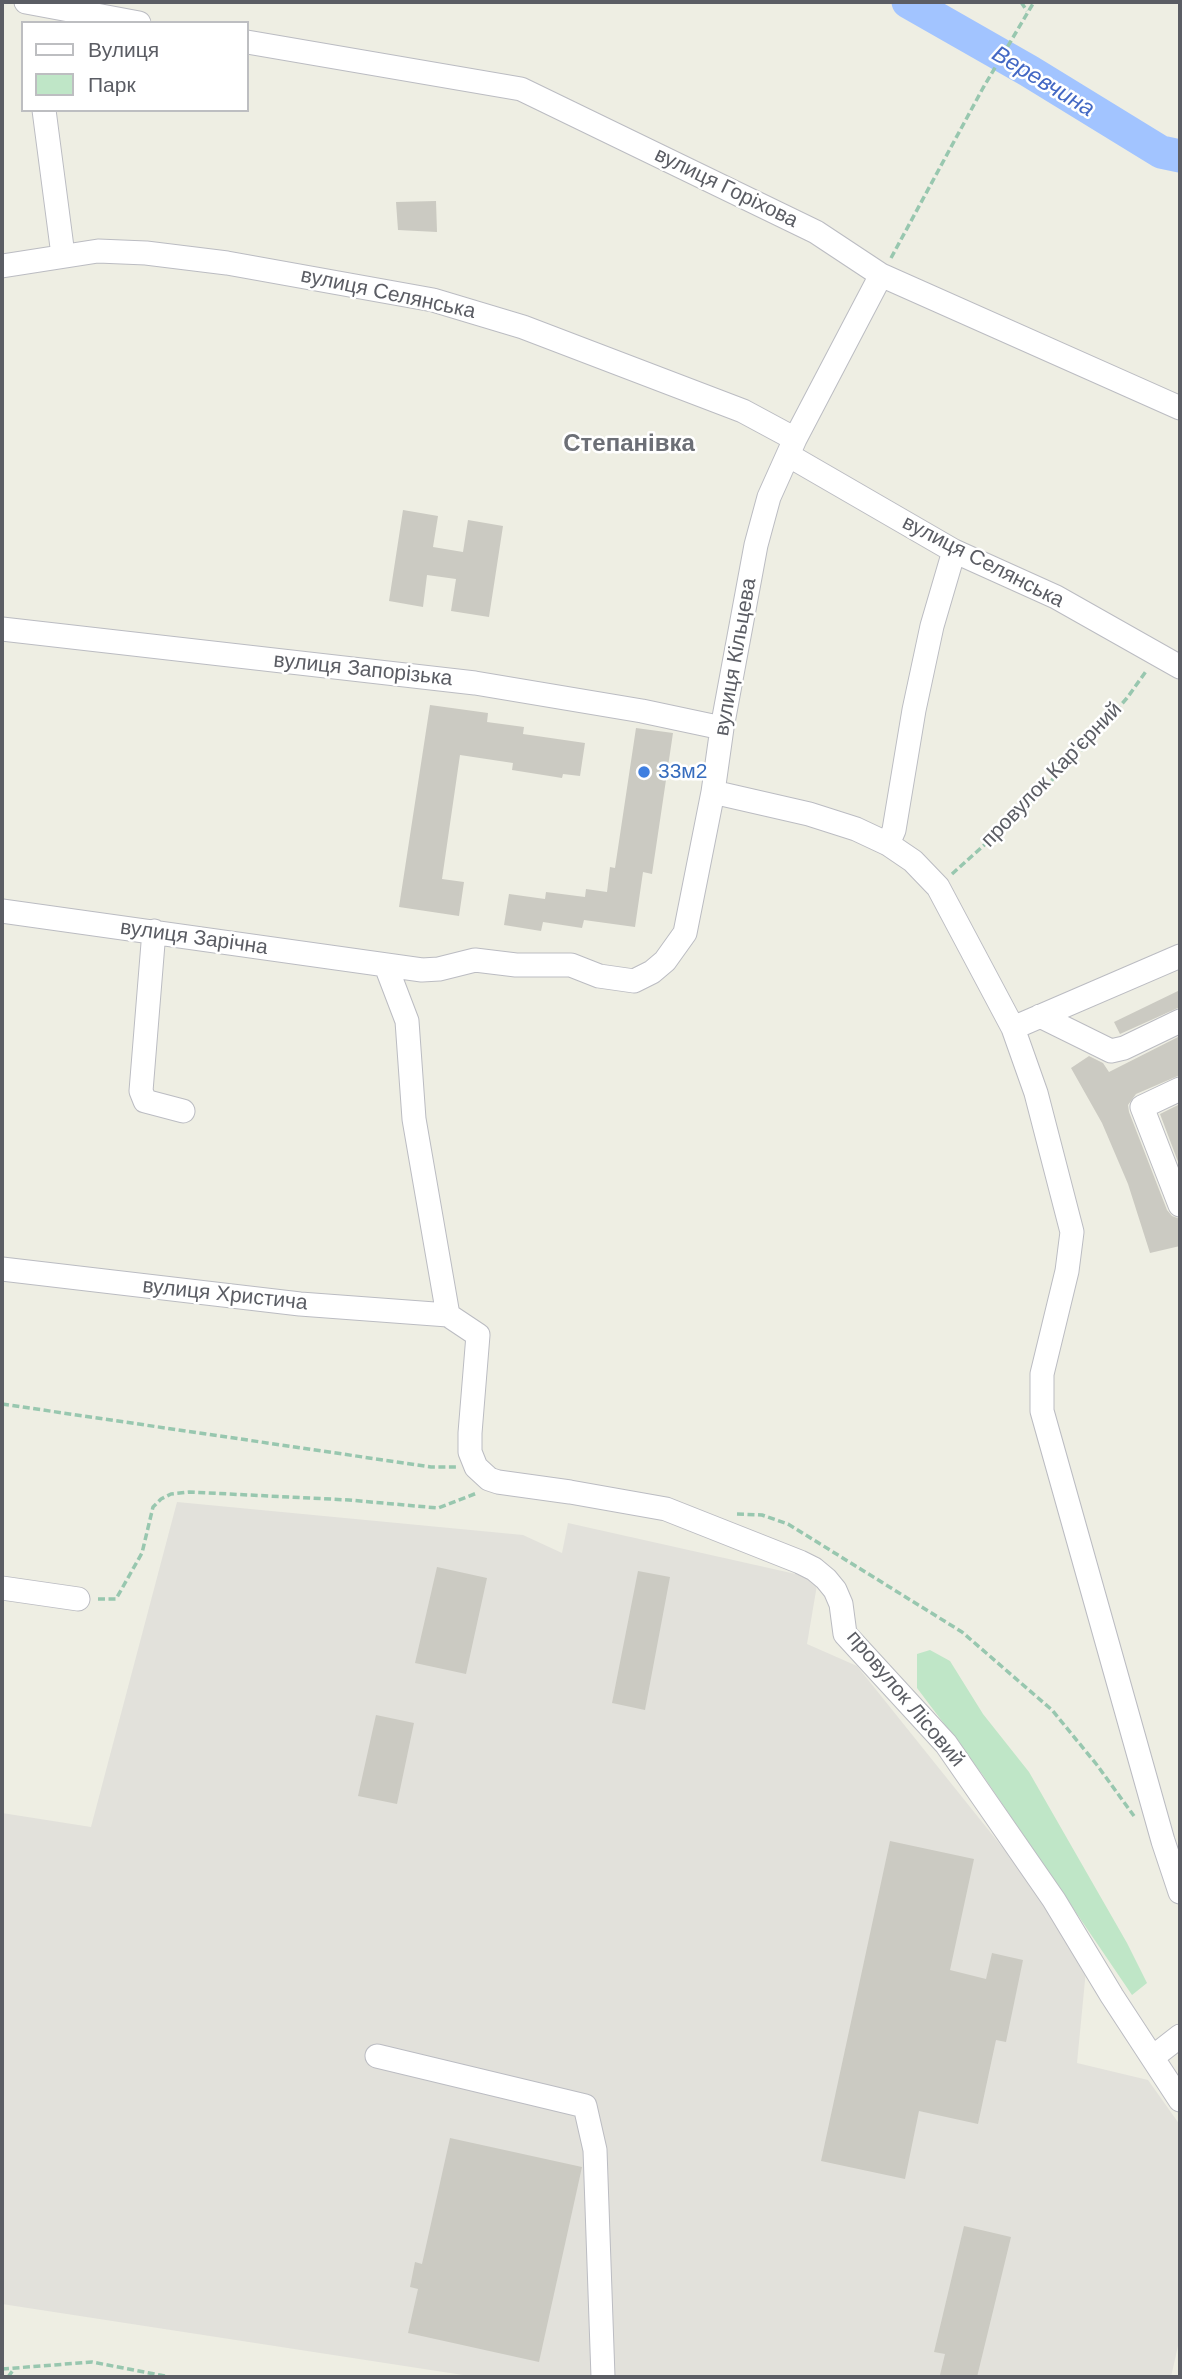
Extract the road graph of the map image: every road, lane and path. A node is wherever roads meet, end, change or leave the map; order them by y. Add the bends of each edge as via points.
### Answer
1 (1021, 2) edge
2 (1027, 2) edge
3 (1034, 2) edge
4 (31, 9) edge
5 (1027, 11) junction
6 (124, 21) edge
7 (248, 41) edge
8 (44, 112) edge
9 (62, 255) junction
10 (2, 266) edge
11 (881, 275) junction
12 (1180, 408) edge
13 (791, 447) junction
14 (954, 551) junction
15 (2, 629) edge
16 (1159, 655) junction
17 (1180, 667) edge
18 (722, 728) junction
19 (713, 792) junction
20 (888, 844) junction
21 (937, 887) junction
22 (2, 911) edge
23 (154, 931) junction
24 (1180, 956) edge
25 (386, 966) junction
26 (1040, 1016) junction
27 (1180, 1021) edge
28 (1013, 1028) junction
29 (1180, 1089) edge
30 (183, 1111) dead end
31 (1171, 1156) edge
32 (1180, 1205) edge
33 (2, 1269) edge
34 (448, 1315) junction
35 (2, 1405) edge
36 (476, 1466) junction
37 (498, 1482) junction
38 (737, 1514) dead end
39 (2, 1588) edge
40 (78, 1599) joint
41 (1135, 1817) dead end
42 (1180, 1892) edge
43 (1180, 2036) edge
44 (377, 2056) dead end
45 (1153, 2057) junction
46 (1180, 2100) edge
47 (2, 2369) edge
48 (14, 2369) junction
49 (8, 2377) edge
50 (170, 2377) edge
51 (603, 2377) edge

1 - 5 path
2 - 5 path
3 - 5 path
4 - 6 street
5 - 11 path
7 - 11 street, вулиця Горіхова via 521,89 816,232
8 - 9 street
9 - 10 street, вулиця Селянська
9 - 13 street, вулиця Селянська via 98,251 159,255 433,300 523,327 743,411
11 - 12 street, вулиця Горіхова
11 - 13 street, вулиця Кільцева
13 - 14 street, вулиця Селянська
13 - 18 street, вулиця Кільцева via 769,498 756,545
14 - 16 street, вулиця Селянська via 1056,597
14 - 20 street via 929,638
15 - 18 street, вулиця Запорізька via 475,683
16 - 17 street, вулиця Селянська
16 - 21 path, провулок Кар'єрний via 1075,758
18 - 19 street, вулиця Кільцева
19 - 20 street via 809,814
19 - 25 street, вулиця Кільцева via 685,933 652,972 634,981 555,964 475,960 439,969
20 - 21 street via 913,860
21 - 28 street
22 - 23 street, вулиця Зарічна
23 - 25 street, вулиця Зарічна
23 - 30 street via 141,1091 145,1101
24 - 26 street
25 - 34 street via 407,1021 414,1119
26 - 27 street via 1111,1051
26 - 28 street
28 - 42 street via 1036,1093 1072,1232 1042,1374 1042,1411
29 - 31 street via 1142,1107
31 - 32 street
33 - 34 street, вулиця Христича via 300,1304
34 - 36 street via 478,1335 470,1433
35 - 36 path via 430,1467
36 - 37 street, провулок Лісовий
37 - 40 path via 438,1508 171,1494 153,1507 142,1553 116,1599
37 - 45 street, провулок Лісовий via 666,1509 800,1562 826,1579 841,1604 845,1634 946,1744 1054,1899
38 - 41 path via 762,1515 788,1524 962,1632 1052,1710
39 - 40 street
43 - 45 street
44 - 51 street via 585,2106 595,2150
45 - 46 street, провулок Лісовий
47 - 48 path
48 - 49 path
48 - 50 path via 92,2362

